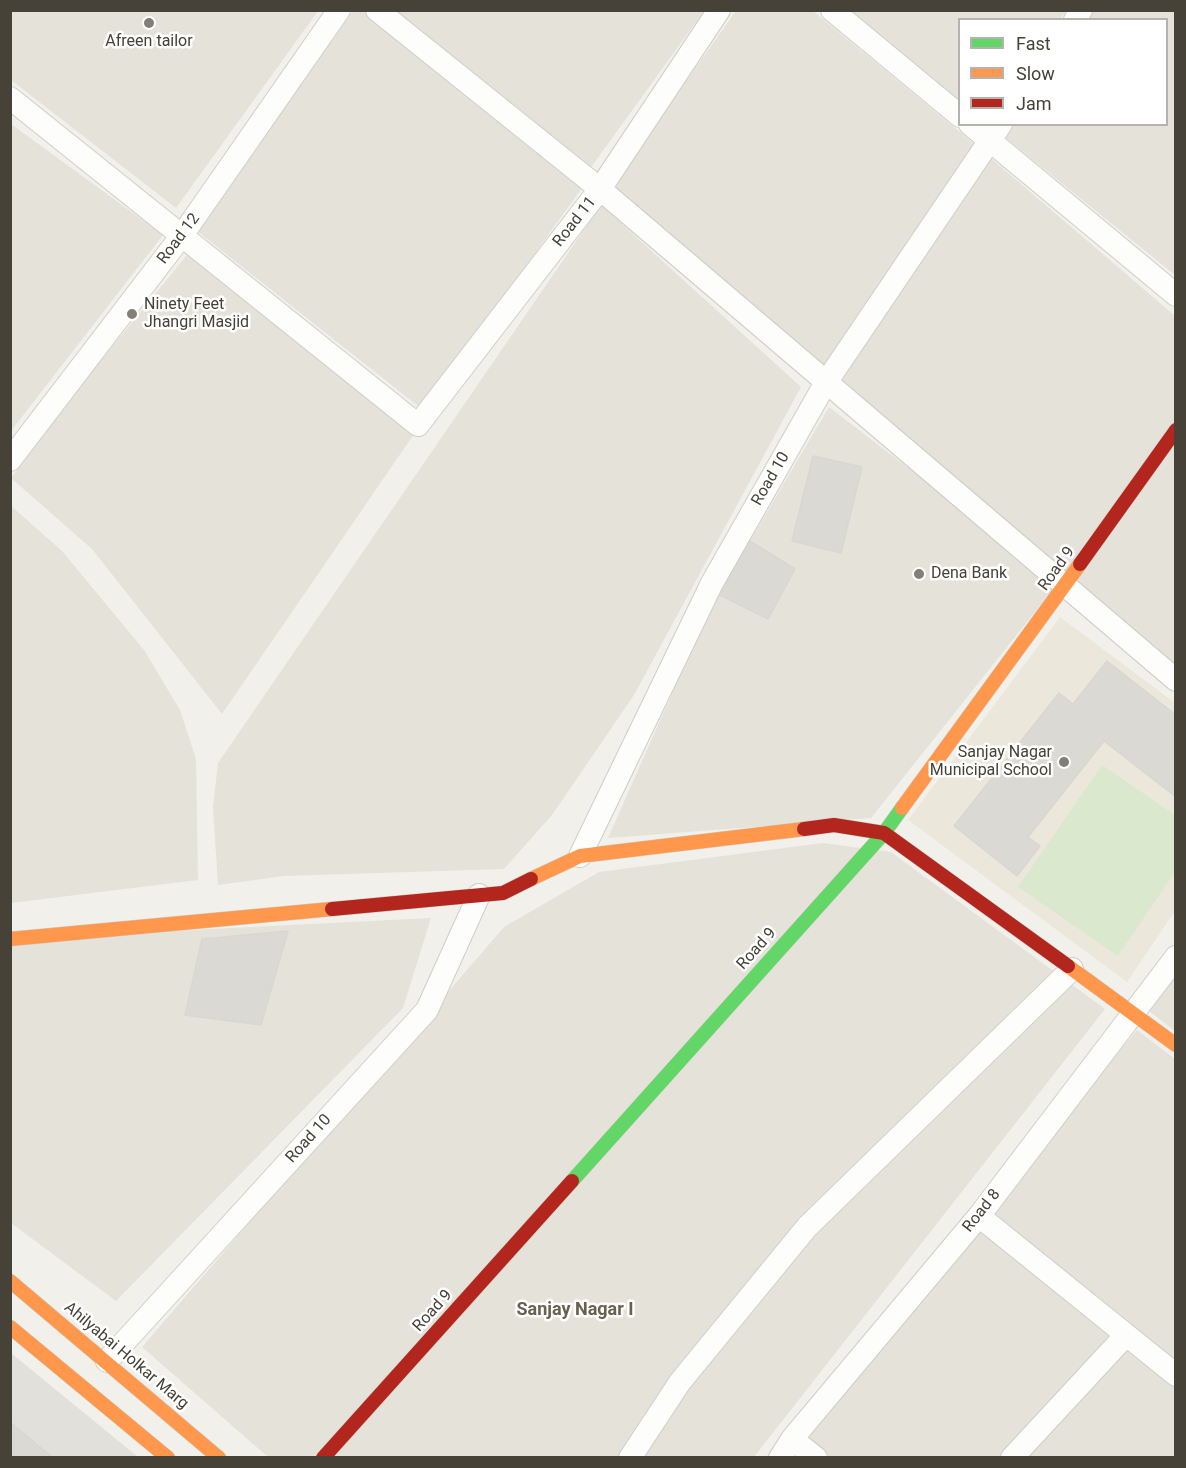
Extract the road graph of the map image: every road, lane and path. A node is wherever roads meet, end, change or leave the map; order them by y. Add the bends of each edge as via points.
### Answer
1 (339, 10) edge
2 (377, 10) edge
3 (719, 10) edge
4 (831, 10) edge
5 (10, 98) edge
6 (958, 114) edge
7 (976, 126) edge
8 (995, 133) edge
9 (600, 189) junction
10 (183, 234) junction
11 (1176, 296) edge
12 (825, 384) junction
13 (1176, 430) edge
14 (10, 460) edge
15 (1064, 587) junction
16 (1176, 680) edge
17 (884, 833) junction
18 (580, 856) junction
19 (479, 895) junction
20 (10, 939) edge
21 (1176, 957) edge
22 (1072, 969) junction
23 (1133, 1014) junction
24 (1176, 1044) edge
25 (979, 1216) junction
26 (10, 1281) edge
27 (10, 1327) edge
28 (1126, 1335) junction
29 (107, 1361) junction
30 (1176, 1375) edge
31 (786, 1448) edge
32 (168, 1458) edge
33 (219, 1458) edge
34 (323, 1458) edge
35 (630, 1458) edge
36 (816, 1458) edge
37 (1012, 1458) edge

1 - 10 street, Road 12
2 - 9 street
3 - 9 street, Road 11
4 - 6 street
5 - 10 street
7 - 8 street
8 - 11 street
8 - 12 street, Road 10
9 - 10 street, Road 11 via 418,425
9 - 12 street
10 - 14 street, Road 12
12 - 15 street
12 - 18 street, Road 10 via 712,582
13 - 15 street, Road 9
15 - 16 street
15 - 17 street, Road 9
17 - 18 street via 834,825
17 - 22 street
17 - 34 street, Road 9
18 - 19 street via 503,893
19 - 20 street
19 - 29 street, Road 10 via 427,1010
21 - 23 street, Road 8
22 - 23 street
22 - 35 street via 807,1227 680,1382
23 - 24 street
23 - 25 street, Road 8
25 - 28 street
25 - 31 street, Road 8
26 - 29 street, Ahilyabai Holkar Marg
27 - 32 street
28 - 30 street
28 - 37 street
29 - 33 street, Ahilyabai Holkar Marg
31 - 36 street

